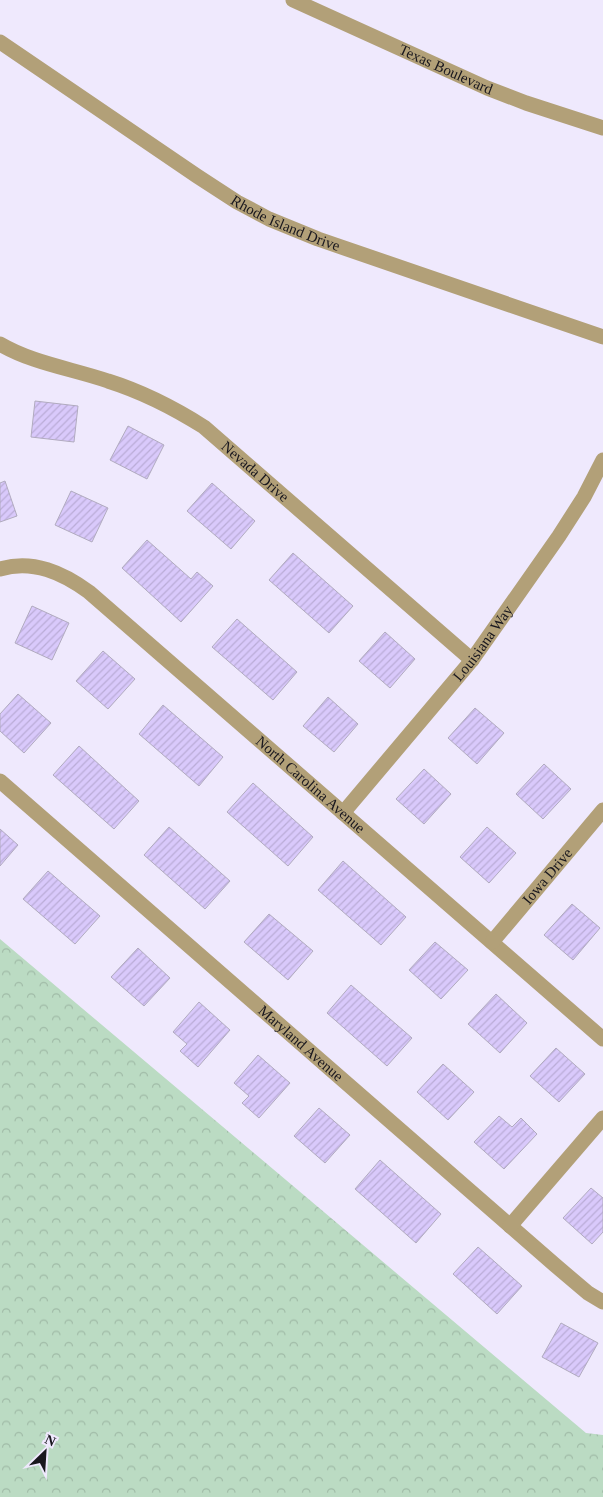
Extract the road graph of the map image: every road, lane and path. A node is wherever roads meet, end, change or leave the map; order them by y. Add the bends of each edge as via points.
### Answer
1 (293, 0) edge
2 (0, 42) edge
3 (603, 128) edge
4 (603, 337) edge
5 (3, 347) edge
6 (603, 460) edge
7 (603, 490) edge
8 (584, 497) junction
9 (0, 569) edge
10 (472, 660) junction
11 (0, 781) edge
12 (603, 810) edge
13 (344, 813) junction
14 (492, 942) junction
15 (603, 1039) edge
16 (603, 1118) edge
17 (510, 1226) junction
18 (603, 1302) edge

1 - 3 street, Texas Boulevard via 487,88
2 - 4 street, Rhode Island Drive via 197,176 269,219
5 - 10 street, Nevada Drive via 146,394 204,427
6 - 8 street, Louisiana Way
7 - 8 street
8 - 10 street, Louisiana Way
9 - 13 street, North Carolina Avenue via 20,565 40,567 85,589
10 - 13 street, Louisiana Way
11 - 17 street, Maryland Avenue
12 - 14 street, Iowa Drive
13 - 14 street, North Carolina Avenue
14 - 15 street, North Carolina Avenue
16 - 17 street
17 - 18 street, Maryland Avenue via 569,1278

